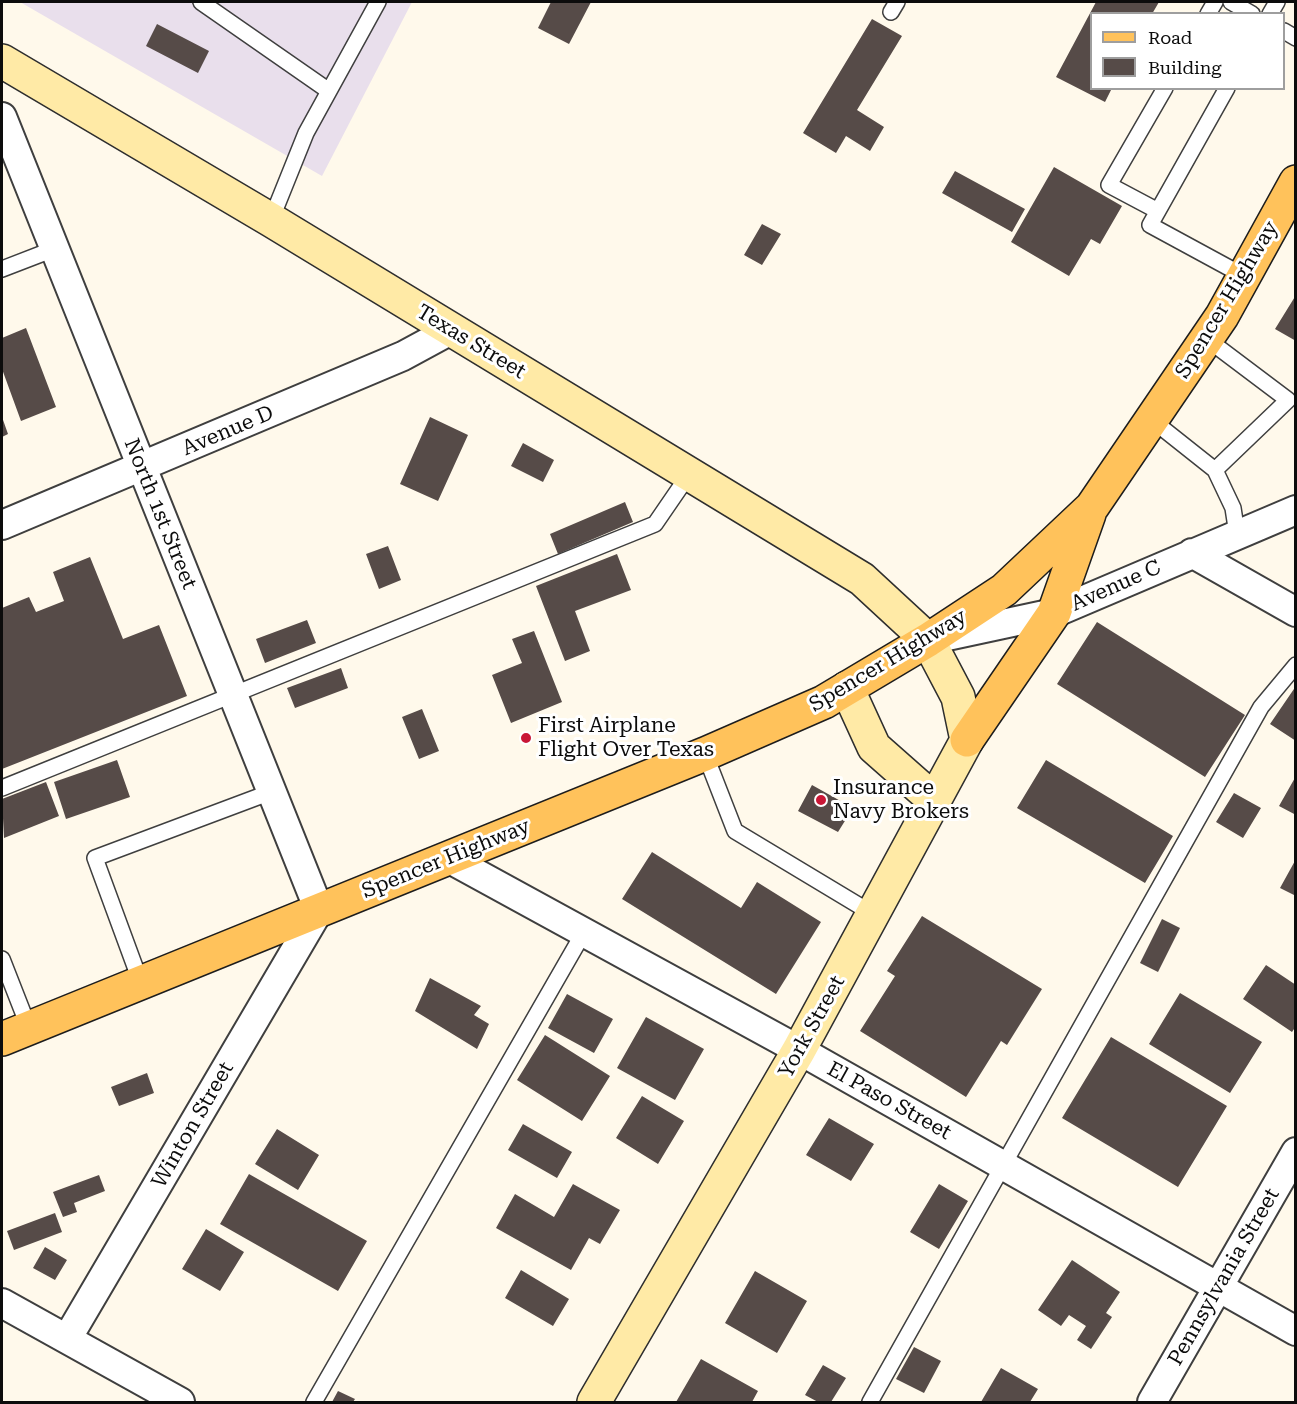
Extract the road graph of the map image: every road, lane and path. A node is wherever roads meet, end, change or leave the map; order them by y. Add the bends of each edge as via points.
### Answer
1 (201, 2) edge
2 (378, 2) edge
3 (1231, 2) edge
4 (1248, 12) edge
5 (2, 61) edge
6 (1164, 90) edge
7 (1226, 90) edge
8 (329, 91) junction
9 (2, 117) edge
10 (1296, 182) edge
11 (1158, 211) junction
12 (271, 220) junction
13 (54, 249) junction
14 (2, 269) edge
15 (1244, 276) junction
16 (451, 330) junction
17 (1207, 339) junction
18 (1292, 402) edge
19 (1152, 420) junction
20 (141, 468) junction
21 (1215, 470) junction
22 (690, 473) junction
23 (1092, 507) junction
24 (1296, 510) edge
25 (2, 525) edge
26 (1237, 534) junction
27 (1192, 553) junction
28 (1296, 612) edge
29 (1054, 613) junction
30 (928, 640) junction
31 (1296, 665) edge
32 (847, 688) junction
33 (232, 694) junction
34 (967, 740) junction
35 (705, 754) junction
36 (2, 788) edge
37 (271, 792) junction
38 (934, 800) junction
39 (448, 858) junction
40 (319, 910) junction
41 (873, 914) junction
42 (584, 932) junction
43 (2, 959) edge
44 (141, 983) junction
45 (15, 1033) edge
46 (800, 1050) junction
47 (1296, 1152) edge
48 (1003, 1166) junction
49 (1218, 1287) junction
50 (2, 1303) edge
51 (1296, 1331) edge
52 (67, 1340) junction
53 (180, 1402) edge
54 (314, 1402) edge
55 (594, 1402) edge
56 (870, 1402) edge
57 (1152, 1402) edge

1 - 8 lane
2 - 8 lane
3 - 4 lane
5 - 12 street, Texas Street
6 - 11 lane via 1109,185
7 - 11 lane
8 - 12 lane via 306,133
9 - 13 street, North 1st Street
10 - 15 main road, Spencer Highway
11 - 15 lane via 1150,225
12 - 16 street, Texas Street
13 - 14 lane
13 - 20 street, North 1st Street
15 - 17 main road, Spencer Highway
16 - 20 street, Avenue D via 403,357
16 - 22 street, Texas Street
17 - 18 lane
17 - 19 main road, Spencer Highway
18 - 21 lane
19 - 21 lane
19 - 23 main road, Spencer Highway
20 - 25 street, Avenue D
20 - 33 street, North 1st Street
21 - 26 lane via 1233,508
22 - 30 street, Texas Street via 862,579
22 - 33 lane via 655,524
23 - 29 main road
23 - 30 main road, Spencer Highway via 1004,590
24 - 26 street, Avenue C
26 - 27 street, Avenue C
27 - 28 street
27 - 29 street, Avenue C
29 - 30 street, Avenue C
29 - 34 main road
30 - 32 main road, Spencer Highway
30 - 34 street via 958,697
31 - 48 lane via 1262,707
32 - 35 main road, Spencer Highway via 824,702
32 - 38 street via 874,747
33 - 36 lane
33 - 37 street, North 1st Street
34 - 38 street, York Street
35 - 39 main road, Spencer Highway
35 - 41 lane via 735,831
37 - 40 street, North 1st Street
37 - 44 lane via 95,858
38 - 41 street, York Street
39 - 40 main road, Spencer Highway
39 - 42 street, El Paso Street
40 - 44 main road, Spencer Highway
40 - 52 street, Winton Street
41 - 46 street, York Street
42 - 46 street, El Paso Street
42 - 54 lane
43 - 45 lane
44 - 45 main road, Spencer Highway
46 - 48 street, El Paso Street
46 - 55 street, York Street
47 - 49 street, Pennsylvania Street
48 - 49 street, El Paso Street
48 - 56 lane
49 - 51 street, El Paso Street
49 - 57 street, Pennsylvania Street
50 - 52 street
52 - 53 street

